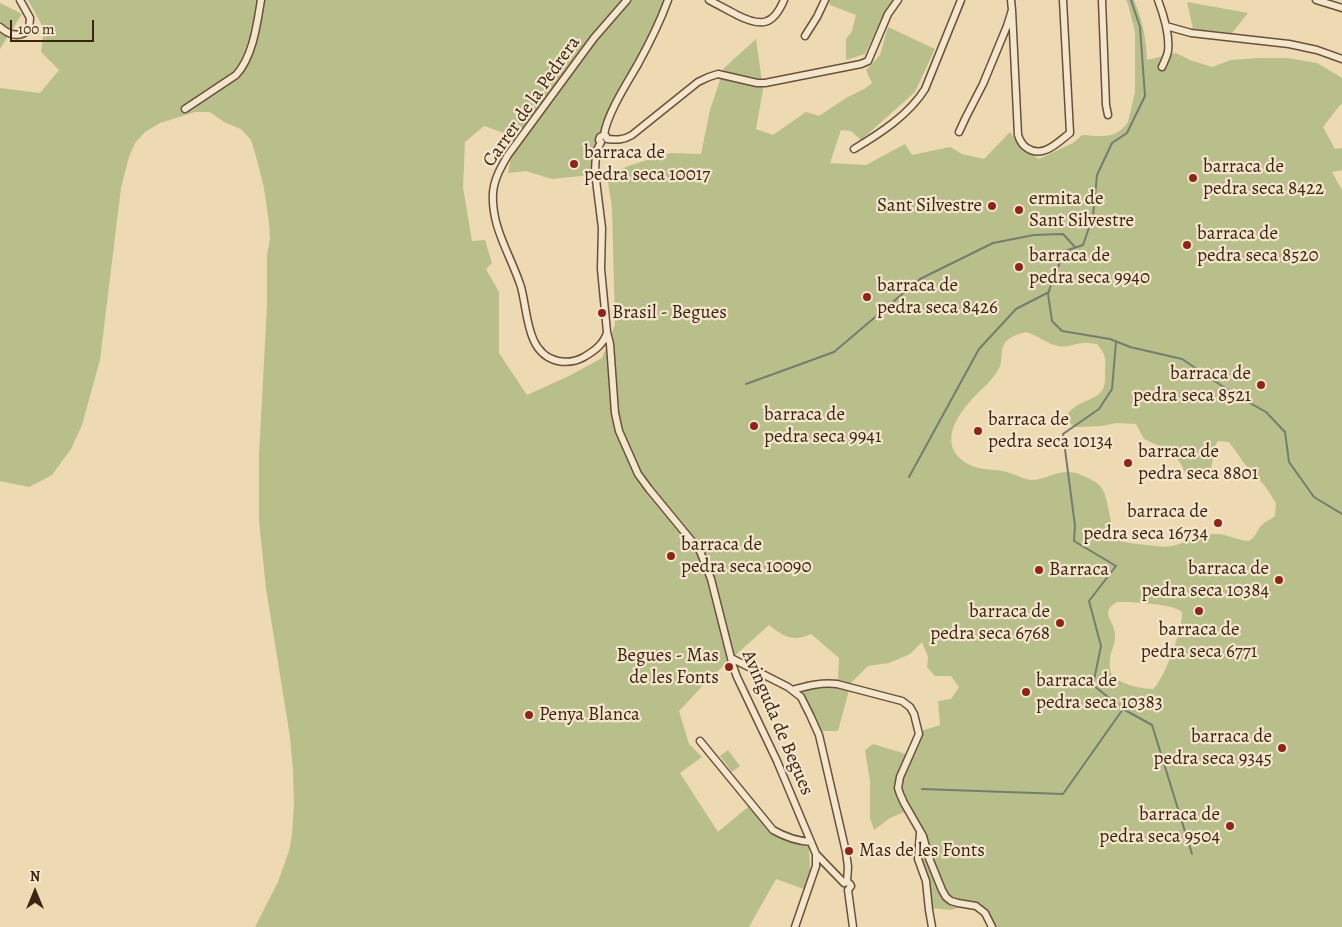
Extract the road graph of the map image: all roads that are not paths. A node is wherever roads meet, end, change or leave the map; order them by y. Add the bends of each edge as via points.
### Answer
1 (20, 0) edge
2 (261, 0) edge
3 (627, 0) edge
4 (668, 0) edge
5 (709, 0) edge
6 (784, 0) edge
7 (825, 0) edge
8 (898, 0) edge
9 (961, 0) edge
10 (1011, 0) edge
11 (1063, 0) edge
12 (1102, 0) edge
13 (1158, 0) edge
14 (1316, 0) edge
15 (1342, 8) edge
16 (1012, 10) junction
17 (1166, 26) junction
18 (0, 27) edge
19 (805, 36) dead end
20 (1342, 59) edge
21 (1162, 66) dead end
22 (185, 109) dead end
23 (1108, 115) dead end
24 (960, 132) dead end
25 (604, 139) junction
26 (854, 149) dead end
27 (608, 332) junction
28 (731, 658) junction
29 (792, 690) junction
30 (700, 741) dead end
31 (920, 832) junction
32 (811, 842) junction
33 (816, 854) junction
34 (846, 883) junction
35 (796, 927) edge
36 (852, 927) edge
37 (932, 927) edge
38 (992, 927) edge

1 - 18 street via 30,18 28,30 14,35
2 - 22 street via 253,41 242,69
3 - 27 street, Carrer de la Pedrera via 594,38 508,155 496,175 493,192 494,217 521,288 528,325 536,345 549,357 574,362 602,344
4 - 25 street, Avinguda de Begues via 608,122
5 - 6 street via 754,23 767,22 774,17
7 - 19 street
8 - 25 street via 888,14 868,61 765,83 718,74 706,77 632,135 622,140
9 - 26 street via 920,97 878,135
10 - 16 street
11 - 16 street via 1070,132 1044,152 1034,152 1021,143 1018,135
12 - 23 street
13 - 17 street
14 - 15 street
16 - 24 street
17 - 20 street via 1191,33 1289,44
17 - 21 street via 1168,52
25 - 27 street, Avinguda de Begues via 596,152 595,172
27 - 28 street, Avinguda de Begues via 618,431 638,474 700,551
28 - 29 street
28 - 32 street, Avinguda de Begues
29 - 31 street via 837,684 902,701 910,707 919,734 898,788
29 - 34 street via 801,697 819,736 846,852
30 - 32 street via 773,830
31 - 37 street via 918,859 926,881
31 - 38 street via 946,897 958,904 981,909
32 - 33 street, Avinguda de Begues
33 - 34 street, Avinguda de Begues
33 - 35 street via 816,866
34 - 36 street via 851,886 848,890

